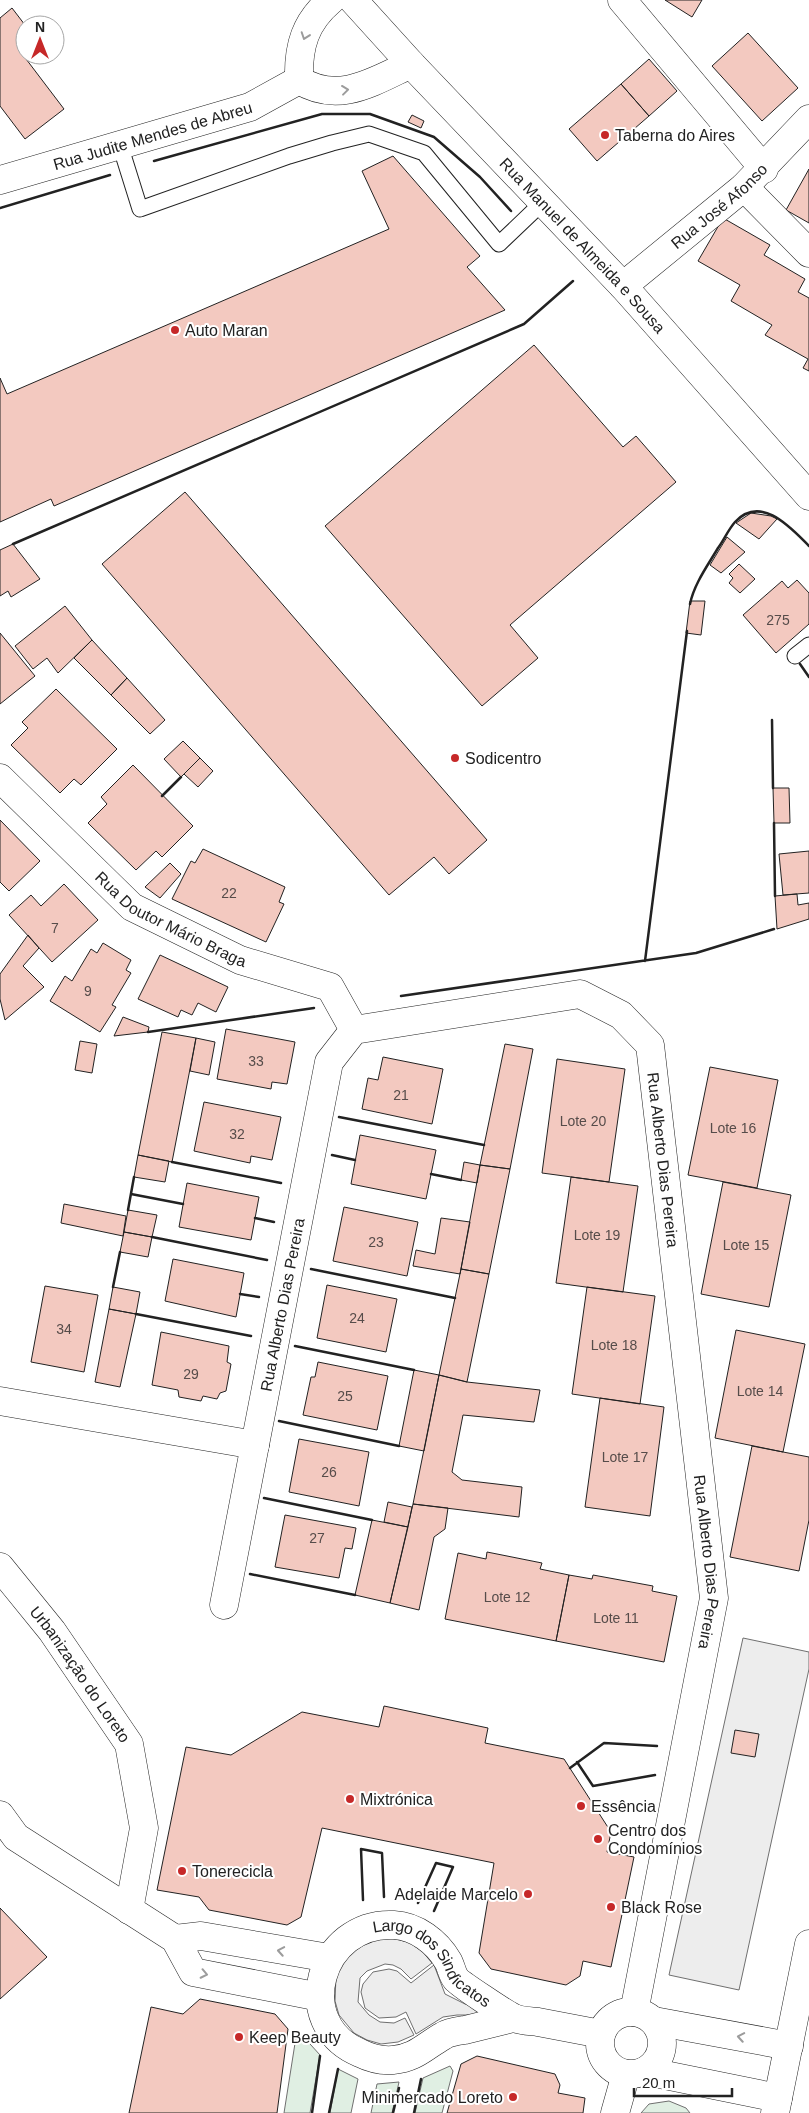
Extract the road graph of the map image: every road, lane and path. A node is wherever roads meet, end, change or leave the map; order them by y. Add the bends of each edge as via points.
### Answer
1 (331, 0) edge
2 (353, 0) edge
3 (622, 0) edge
4 (411, 64) junction
5 (299, 80) junction
6 (809, 119) edge
7 (120, 145) junction
8 (754, 178) junction
9 (0, 180) edge
10 (543, 202) junction
11 (809, 253) edge
12 (623, 286) junction
13 (809, 496) edge
14 (809, 645) edge
15 (795, 656) dead end
16 (1, 782) edge
17 (354, 1030) junction
18 (0, 1401) edge
19 (255, 1445) junction
20 (0, 1567) edge
21 (224, 1606) dead end
22 (0, 1815) edge
23 (129, 1910) junction
24 (175, 1939) junction
25 (809, 1944) edge
26 (329, 1958) junction
27 (320, 1997) junction
28 (644, 2017) junction
29 (513, 2018) junction
30 (601, 2034) junction
31 (789, 2046) junction
32 (635, 2072) junction
33 (777, 2106) edge
34 (615, 2113) edge

1 -> 5 street via 310,23 298,58
2 - 4 street, Rua Manuel de Almeida e Sousa
3 - 8 street
5 -> 4 street via 311,88 332,92 358,88
4 - 10 street, Rua Manuel de Almeida e Sousa
5 - 7 street, Rua Judite Mendes de Abreu via 250,107
6 - 8 street, Rua José Afonso
7 - 9 street, Rua Judite Mendes de Abreu
7 - 10 lane via 140,209 288,156 369,134 424,152 499,244
8 - 11 street
8 - 12 street, Rua José Afonso
10 - 12 street, Rua Manuel de Almeida e Sousa
12 - 13 street, Rua Manuel de Almeida e Sousa
14 - 15 lane
16 - 17 street, Rua Doutor Mário Braga via 132,907 240,960 330,987
17 - 19 street, Rua Alberto Dias Pereira via 329,1062
17 - 28 street, Rua Alberto Dias Pereira via 580,994 621,1015 650,1045 714,1598
18 - 19 street
19 - 21 street, Rua Alberto Dias Pereira
20 - 23 street, Urbanização do Loreto via 52,1631 129,1744 144,1828
22 - 23 street via 16,1837
23 - 24 street
26 -> 24 street via 201,1936
24 -> 27 street via 193,1972
25 - 31 street
26 - 27 street, Largo dos Sindicatos via 322,1974
26 - 29 street, Largo dos Sindicatos via 342,1942 358,1931 376,1925 395,1925 417,1931 435,1944 455,1978
27 - 29 street, Largo dos Sindicatos via 324,2016 335,2036 352,2050 373,2059 411,2056 444,2035
28 - 30 street via 624,2013 614,2017
31 -> 28 street
28 - 32 street via 662,2039 662,2048 652,2066
29 - 30 street, Largo dos Sindicatos
30 - 32 street via 600,2045 607,2064 616,2070
31 - 33 street
32 - 33 street
32 - 34 street

